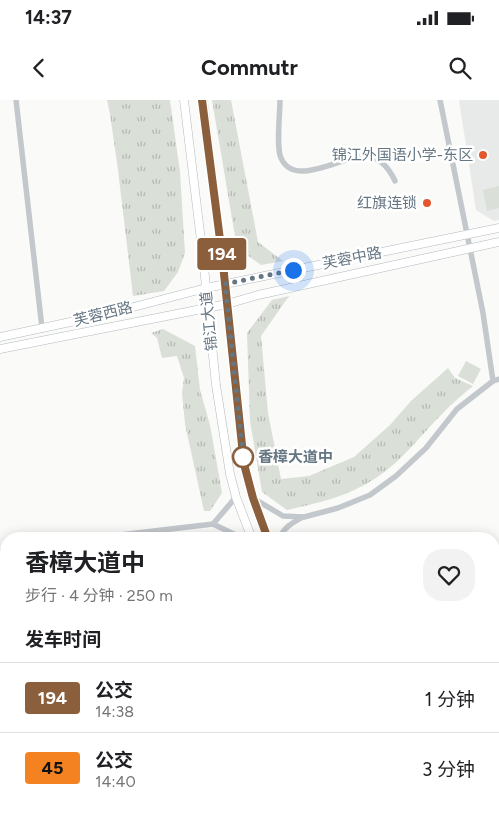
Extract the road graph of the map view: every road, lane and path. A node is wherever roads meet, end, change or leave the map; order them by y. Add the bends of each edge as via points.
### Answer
1 (16, 100) edge
2 (184, 100) edge
3 (202, 100) edge
4 (280, 100) edge
5 (440, 100) edge
6 (395, 181) dead end
7 (499, 228) edge
8 (467, 235) junction
9 (499, 242) edge
10 (470, 248) junction
11 (225, 284) junction
12 (206, 288) junction
13 (227, 304) junction
14 (208, 307) junction
15 (42, 328) junction
16 (0, 337) edge
17 (0, 349) edge
18 (496, 380) edge
19 (236, 497) junction
20 (253, 498) junction
21 (304, 517) junction
22 (213, 524) junction
23 (145, 532) edge
24 (230, 532) edge
25 (249, 532) edge
26 (265, 532) edge
27 (282, 532) edge

1 - 15 street
2 - 12 main road, 锦江大道
3 - 11 main road, 锦江大道
4 - 6 street via 279,151 284,164 303,172 363,156 383,163
5 - 8 street
7 - 8 main road, 芙蓉中路
8 - 10 street
8 - 11 main road, 芙蓉中路
9 - 10 main road, 芙蓉中路
10 - 13 main road, 芙蓉中路
10 - 18 street
11 - 12 main road, 芙蓉中路
11 - 13 main road, 锦江大道
12 - 14 main road, 锦江大道
12 - 15 main road, 芙蓉西路
13 - 14 main road, 芙蓉中路
13 - 20 main road, 锦江大道 via 244,464
14 - 17 main road, 芙蓉西路
14 - 19 main road, 锦江大道 via 216,385
15 - 16 main road, 芙蓉西路
18 - 21 street via 457,410 426,448 370,495
19 - 22 street
19 - 25 main road, 锦江大道
20 - 21 street via 283,516
20 - 26 main road, 锦江大道
21 - 27 street
22 - 23 street
22 - 24 street

